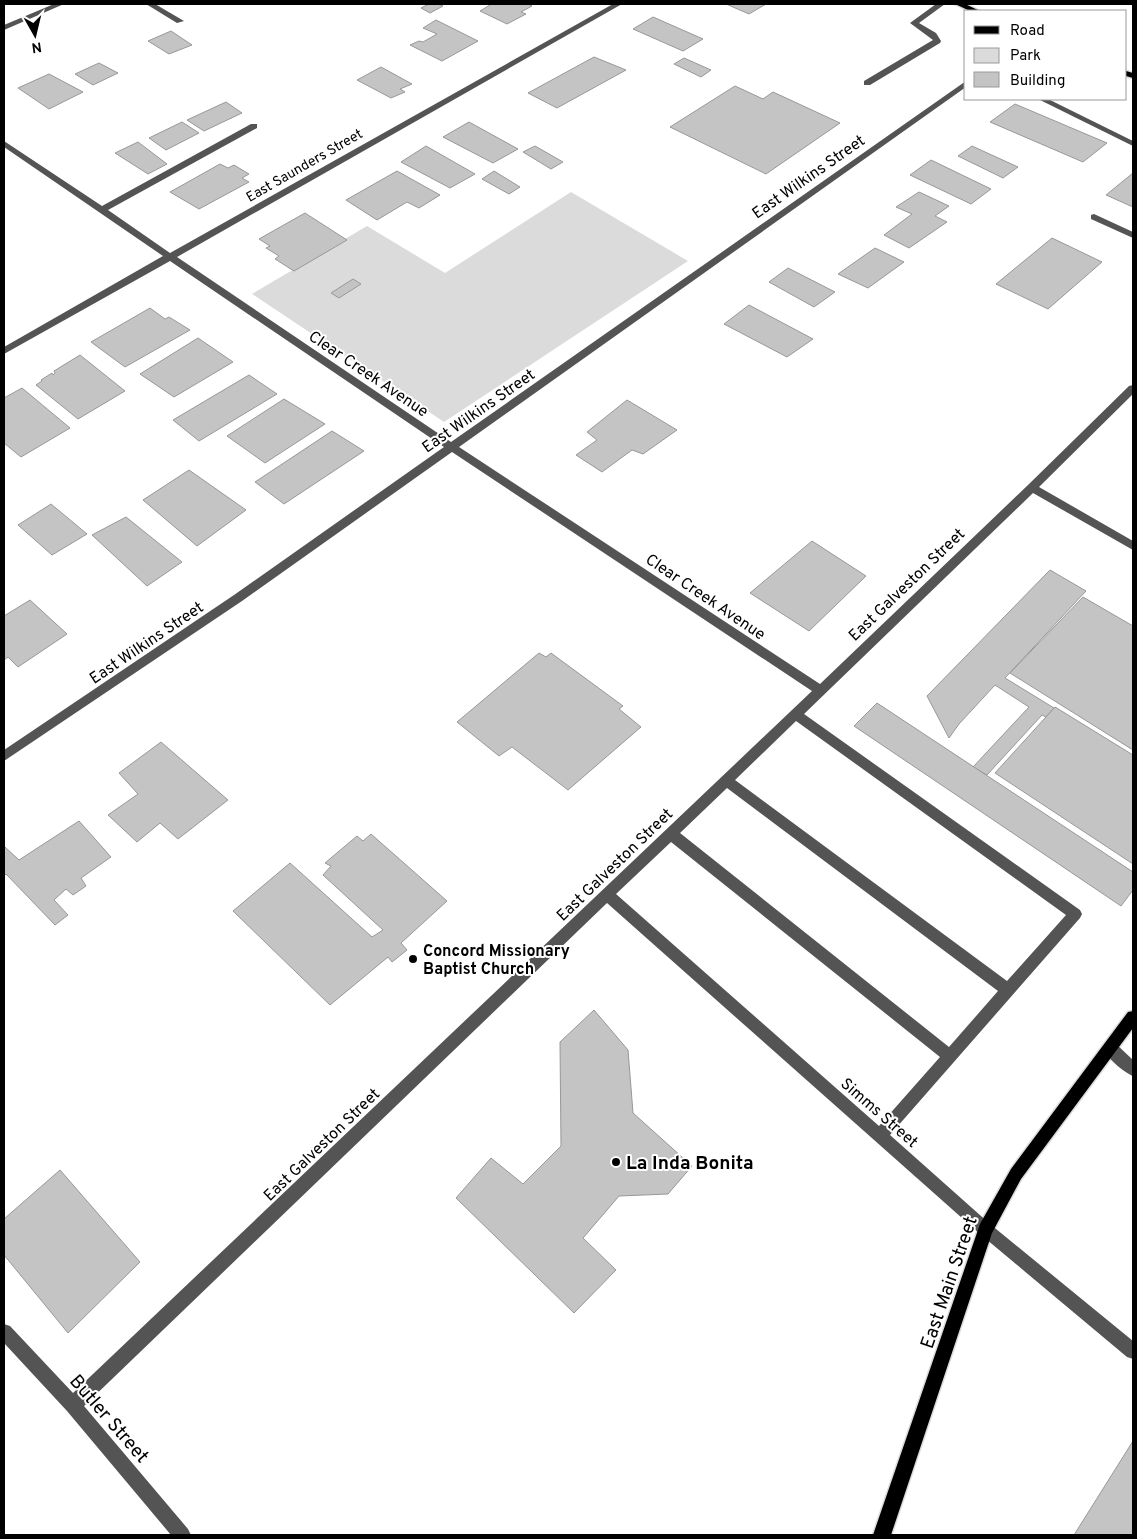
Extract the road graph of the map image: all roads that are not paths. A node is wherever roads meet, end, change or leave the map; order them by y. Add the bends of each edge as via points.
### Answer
1 (60, 4) edge
2 (150, 4) edge
3 (618, 4) edge
4 (940, 4) edge
5 (959, 4) edge
6 (48, 6) edge
7 (974, 10) edge
8 (180, 21) dead end
9 (4, 28) edge
10 (867, 83) dead end
11 (964, 84) edge
12 (1044, 100) edge
13 (254, 126) dead end
14 (4, 143) edge
15 (1133, 144) edge
16 (102, 210) junction
17 (1094, 217) dead end
18 (1133, 235) edge
19 (170, 256) junction
20 (4, 351) edge
21 (1133, 388) edge
22 (453, 447) junction
23 (1032, 488) junction
24 (1133, 545) edge
25 (820, 690) junction
26 (796, 714) junction
27 (4, 756) edge
28 (726, 780) junction
29 (671, 834) junction
30 (606, 895) junction
31 (1008, 990) junction
32 (1133, 1017) edge
33 (1110, 1048) junction
34 (950, 1056) junction
35 (1133, 1069) edge
36 (880, 1136) junction
37 (985, 1229) junction
38 (4, 1332) edge
39 (1133, 1351) edge
40 (73, 1405) junction
41 (182, 1535) edge
42 (882, 1535) edge

1 - 6 street
2 - 8 street
3 - 19 street, East Saunders Street
4 - 10 street via 914,24 937,41
5 - 7 main road
6 - 9 street
11 - 22 street, East Wilkins Street
12 - 15 street
13 - 16 street
14 - 16 street, Clear Creek Avenue
16 - 19 street, Clear Creek Avenue
17 - 18 street
19 - 20 street, East Saunders Street
19 - 22 street, Clear Creek Avenue
21 - 23 street, East Galveston Street
22 - 25 street, Clear Creek Avenue
22 - 27 street, East Wilkins Street via 238,598
23 - 24 street
23 - 25 street, East Galveston Street
25 - 26 street, East Galveston Street
26 - 28 street, East Galveston Street
26 - 31 street via 1075,914
28 - 29 street, East Galveston Street
28 - 31 street
29 - 30 street, East Galveston Street
29 - 34 street
30 - 36 street, Simms Street
30 - 40 street, East Galveston Street
31 - 34 street
32 - 33 main road, East Main Street
33 - 35 street
33 - 37 main road, East Main Street via 1016,1174
34 - 36 street
36 - 37 street, Simms Street
37 - 39 street, Simms Street
37 - 42 main road, East Main Street
38 - 40 street, Butler Street
40 - 41 street, Butler Street

